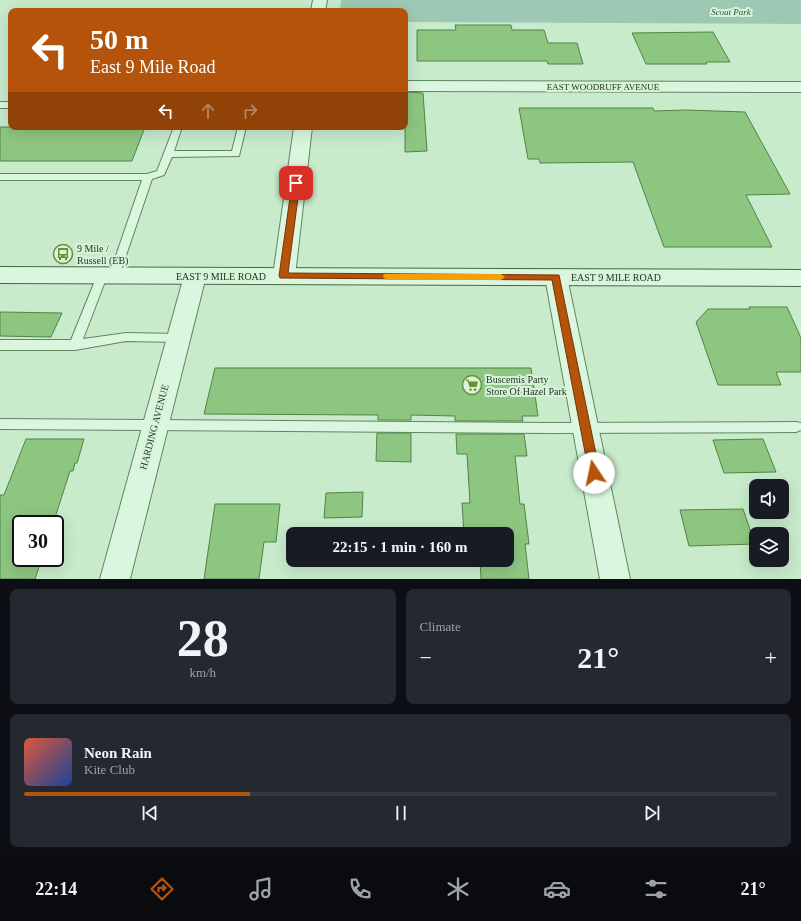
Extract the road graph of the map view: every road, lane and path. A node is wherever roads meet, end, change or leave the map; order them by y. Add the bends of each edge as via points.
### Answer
1 (408, 86) edge
2 (801, 87) edge
3 (177, 130) edge
4 (241, 130) edge
5 (303, 130) edge
6 (168, 154) junction
7 (0, 177) edge
8 (148, 177) junction
9 (0, 276) edge
10 (108, 276) junction
11 (195, 276) junction
12 (284, 276) junction
13 (556, 277) junction
14 (801, 278) edge
15 (179, 338) junction
16 (0, 345) edge
17 (75, 345) junction
18 (0, 424) edge
19 (155, 424) junction
20 (796, 427) dead end
21 (585, 428) junction
22 (115, 579) edge
23 (615, 579) edge

1 - 2 street, EAST WOODRUFF AVENUE
3 - 6 lane
4 - 6 lane via 236,154
5 - 12 street
6 - 8 lane via 161,173
7 - 8 lane
8 - 10 lane
9 - 10 street, EAST 9 MILE ROAD
10 - 11 street, EAST 9 MILE ROAD
10 - 17 lane
11 - 12 street, EAST 9 MILE ROAD
11 - 15 street, HARDING AVENUE
12 - 13 street, EAST 9 MILE ROAD
13 - 14 street, EAST 9 MILE ROAD
13 - 21 street
15 - 17 lane via 126,337
15 - 19 street, HARDING AVENUE
16 - 17 lane
18 - 19 lane
19 - 21 lane
19 - 22 street, HARDING AVENUE
20 - 21 lane
21 - 23 street

